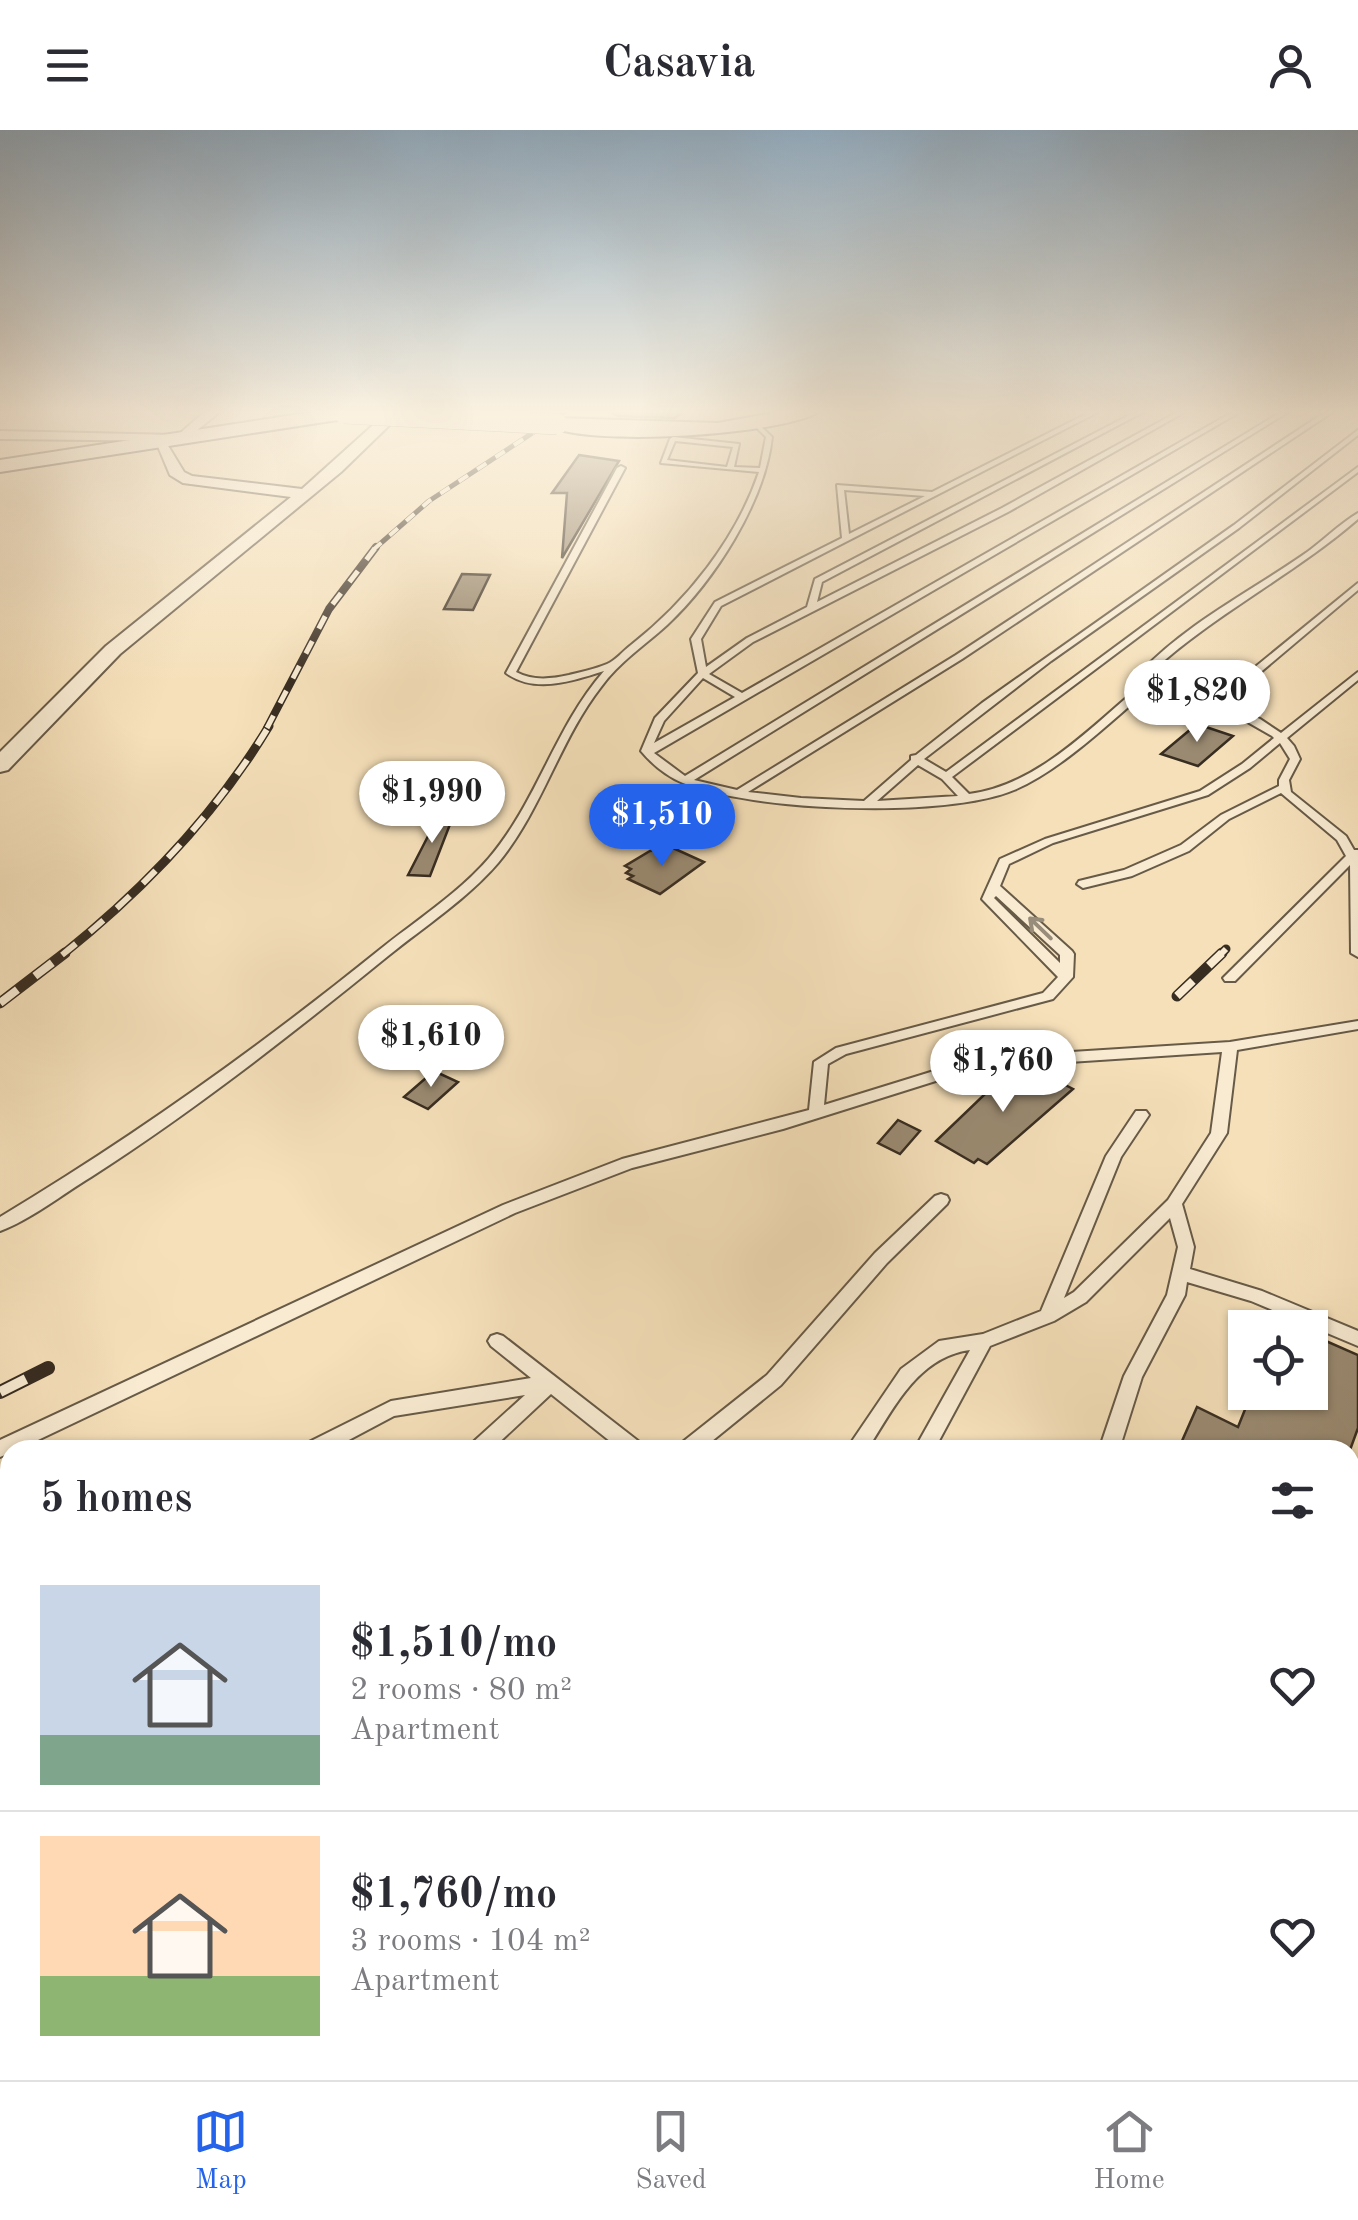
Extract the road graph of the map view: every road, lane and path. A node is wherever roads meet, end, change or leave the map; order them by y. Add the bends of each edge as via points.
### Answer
1 (299, 500) edge
2 (604, 500) edge
3 (749, 500) edge
4 (842, 500) edge
5 (920, 500) edge
6 (972, 500) edge
7 (1023, 500) edge
8 (1084, 500) edge
9 (1142, 500) edge
10 (1197, 500) edge
11 (1274, 500) edge
12 (1317, 500) edge
13 (1358, 516) edge
14 (846, 538) junction
15 (1358, 586) edge
16 (811, 609) junction
17 (614, 665) junction
18 (703, 674) junction
19 (1358, 675) edge
20 (1152, 681) junction
21 (742, 697) junction
22 (1220, 701) junction
23 (1279, 738) junction
24 (647, 752) junction
25 (915, 758) junction
26 (0, 765) edge
27 (946, 777) junction
28 (686, 780) junction
29 (1284, 788) junction
30 (741, 792) junction
31 (965, 797) junction
32 (867, 804) junction
33 (1355, 854) edge
34 (1084, 884) dead end
35 (1358, 953) edge
36 (1230, 978) dead end
37 (1358, 1025) edge
38 (1230, 1047) junction
39 (816, 1110) junction
40 (1141, 1115) dead end
41 (941, 1200) dead end
42 (1174, 1204) junction
43 (0, 1225) edge
44 (1180, 1273) junction
45 (1048, 1316) junction
46 (1358, 1339) edge
47 (984, 1341) junction
48 (497, 1342) dead end
49 (550, 1382) junction
50 (19, 1440) edge
51 (332, 1440) edge
52 (489, 1440) edge
53 (622, 1440) edge
54 (699, 1440) edge
55 (863, 1440) edge
56 (930, 1440) edge
57 (1112, 1440) edge

1 - 26 street via 113,650
2 - 17 lane via 510,673 541,682
3 - 17 lane via 694,591
4 - 14 lane
5 - 14 lane
6 - 16 lane via 818,581
7 - 16 lane
8 - 21 lane
9 - 28 lane
10 - 30 lane
11 - 25 lane via 1006,686
12 - 27 lane
13 - 20 lane via 1266,587 1174,644 1145,673
14 - 18 lane via 718,604 696,639
15 - 22 lane
16 - 18 lane
17 - 43 lane via 492,862 232,1075
18 - 21 lane
18 - 24 lane via 659,720
19 - 23 lane
20 - 22 lane
20 - 31 lane via 1009,789
21 - 24 lane
22 - 23 lane
23 - 29 lane via 1295,753
23 - 39 lane via 1204,793 1048,841 1004,862 991,894 1066,977 1048,996 840,1051 821,1062
24 - 28 lane
25 - 27 lane
25 - 32 lane
27 - 31 lane
28 - 30 lane
29 - 33 lane
29 - 34 lane via 1225,817 1185,848
30 - 32 lane
31 - 32 lane
33 - 35 lane
33 - 36 lane
37 - 38 lane
38 - 39 lane via 976,1063
38 - 42 lane via 1218,1133
39 - 50 lane via 628,1164 509,1209
40 - 45 lane via 1114,1156
41 - 54 lane via 774,1380
42 - 44 lane via 1186,1247
42 - 45 lane via 1080,1297
44 - 46 lane
44 - 57 lane
45 - 47 lane
47 - 55 lane via 945,1346 907,1374
47 - 56 lane
48 - 49 lane
49 - 51 lane via 392,1410
49 - 52 lane
49 - 53 lane

